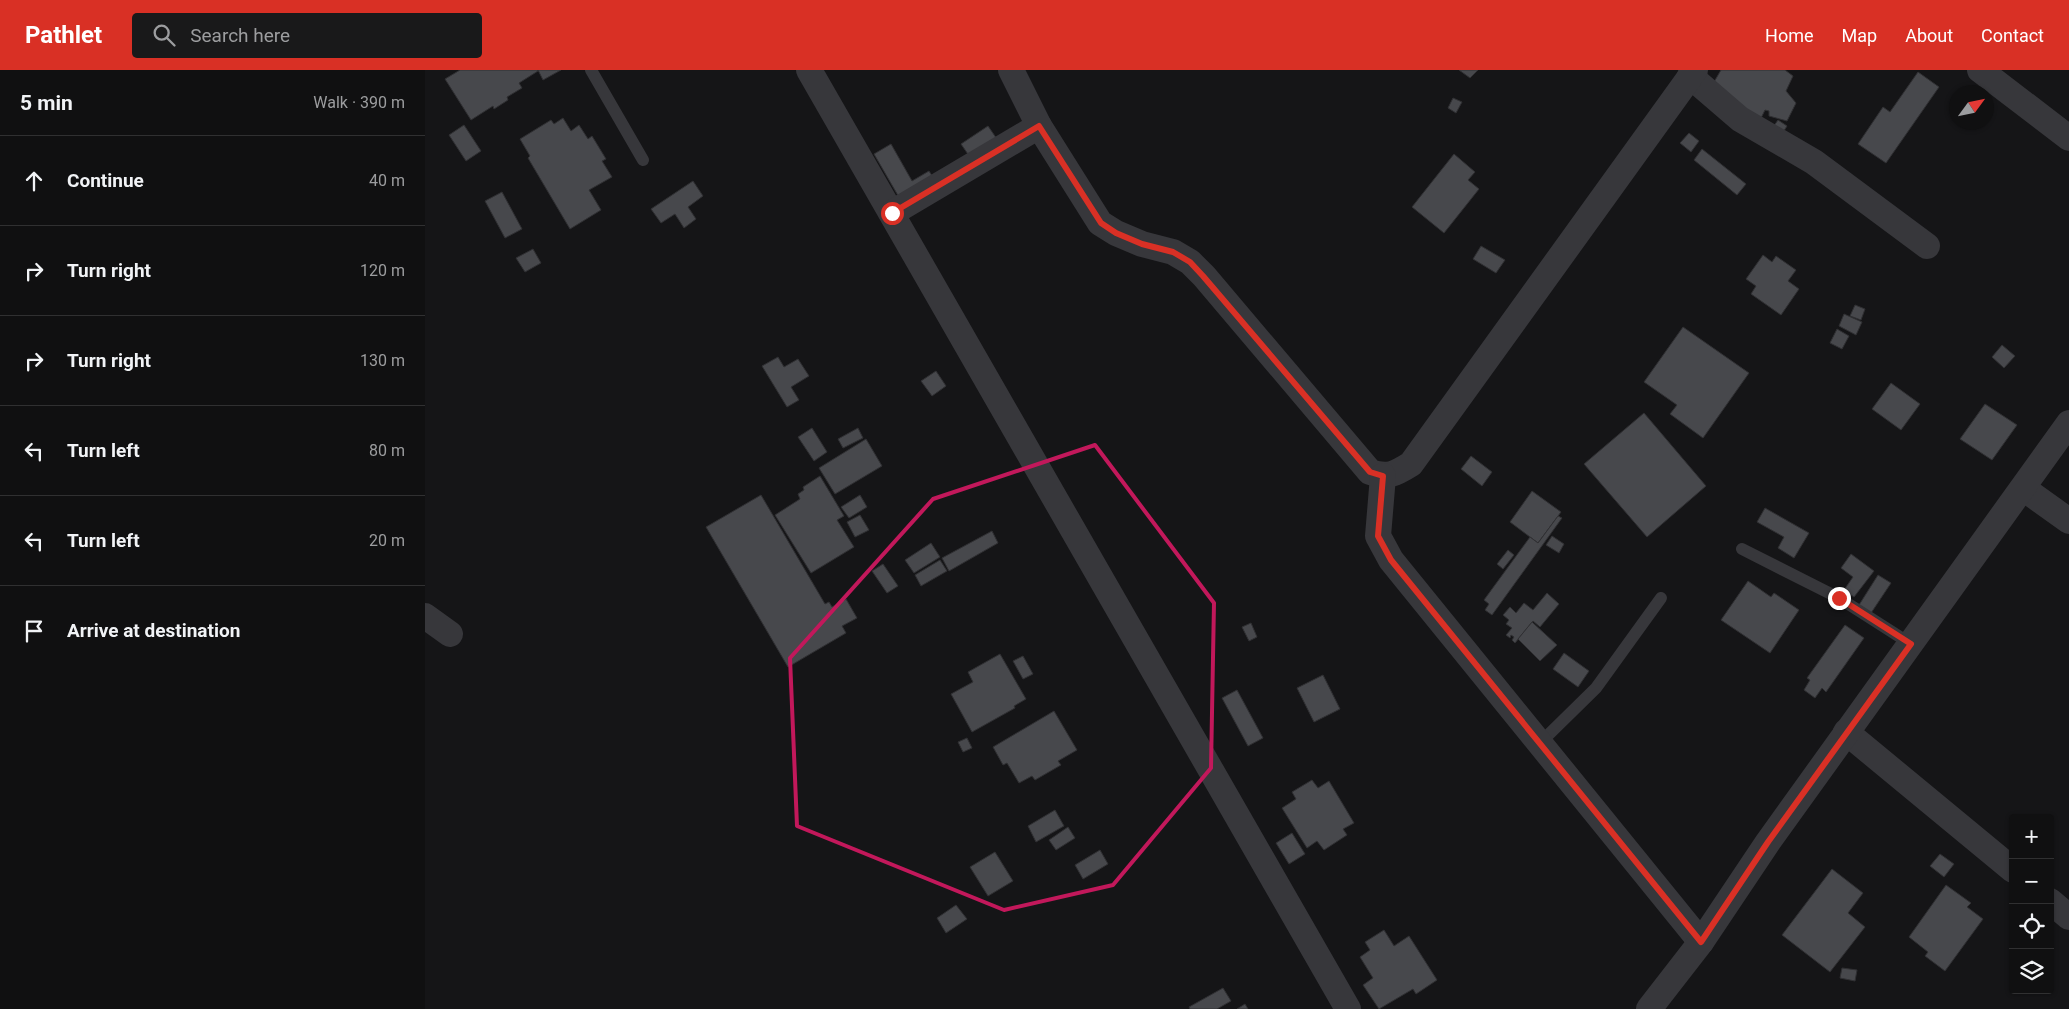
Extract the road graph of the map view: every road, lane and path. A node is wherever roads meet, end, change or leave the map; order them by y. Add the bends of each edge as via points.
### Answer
1 (591, 70) edge
2 (809, 70) edge
3 (1011, 70) edge
4 (1980, 70) edge
5 (1693, 73) edge
6 (1039, 126) junction
7 (2069, 138) edge
8 (643, 160) dead end
9 (892, 213) junction
10 (1927, 246) dead end
11 (2069, 423) edge
12 (1383, 476) junction
13 (2023, 488) junction
14 (2069, 521) edge
15 (1742, 549) dead end
16 (1661, 598) dead end
17 (425, 616) edge
18 (450, 634) dead end
19 (1911, 644) junction
20 (1846, 732) junction
21 (1540, 743) junction
22 (2009, 867) edge
23 (2054, 904) edge
24 (2069, 917) edge
25 (1701, 942) junction
26 (1348, 1009) edge
27 (1649, 1009) edge

1 - 8 lane
2 - 9 street
3 - 6 street
4 - 7 street
5 - 10 street via 1740,118 1814,162
5 - 12 street via 1411,464 1397,473
6 - 9 street
6 - 12 street via 1101,223 1116,233 1173,252 1190,262 1370,472
9 - 26 street
11 - 13 street
12 - 21 street via 1378,536 1391,560
13 - 14 street
13 - 19 street
15 - 19 lane via 1839,598
16 - 21 lane via 1596,688
17 - 18 street
19 - 20 street
20 - 22 street
20 - 25 street
21 - 25 street
23 - 24 street
25 - 27 street

